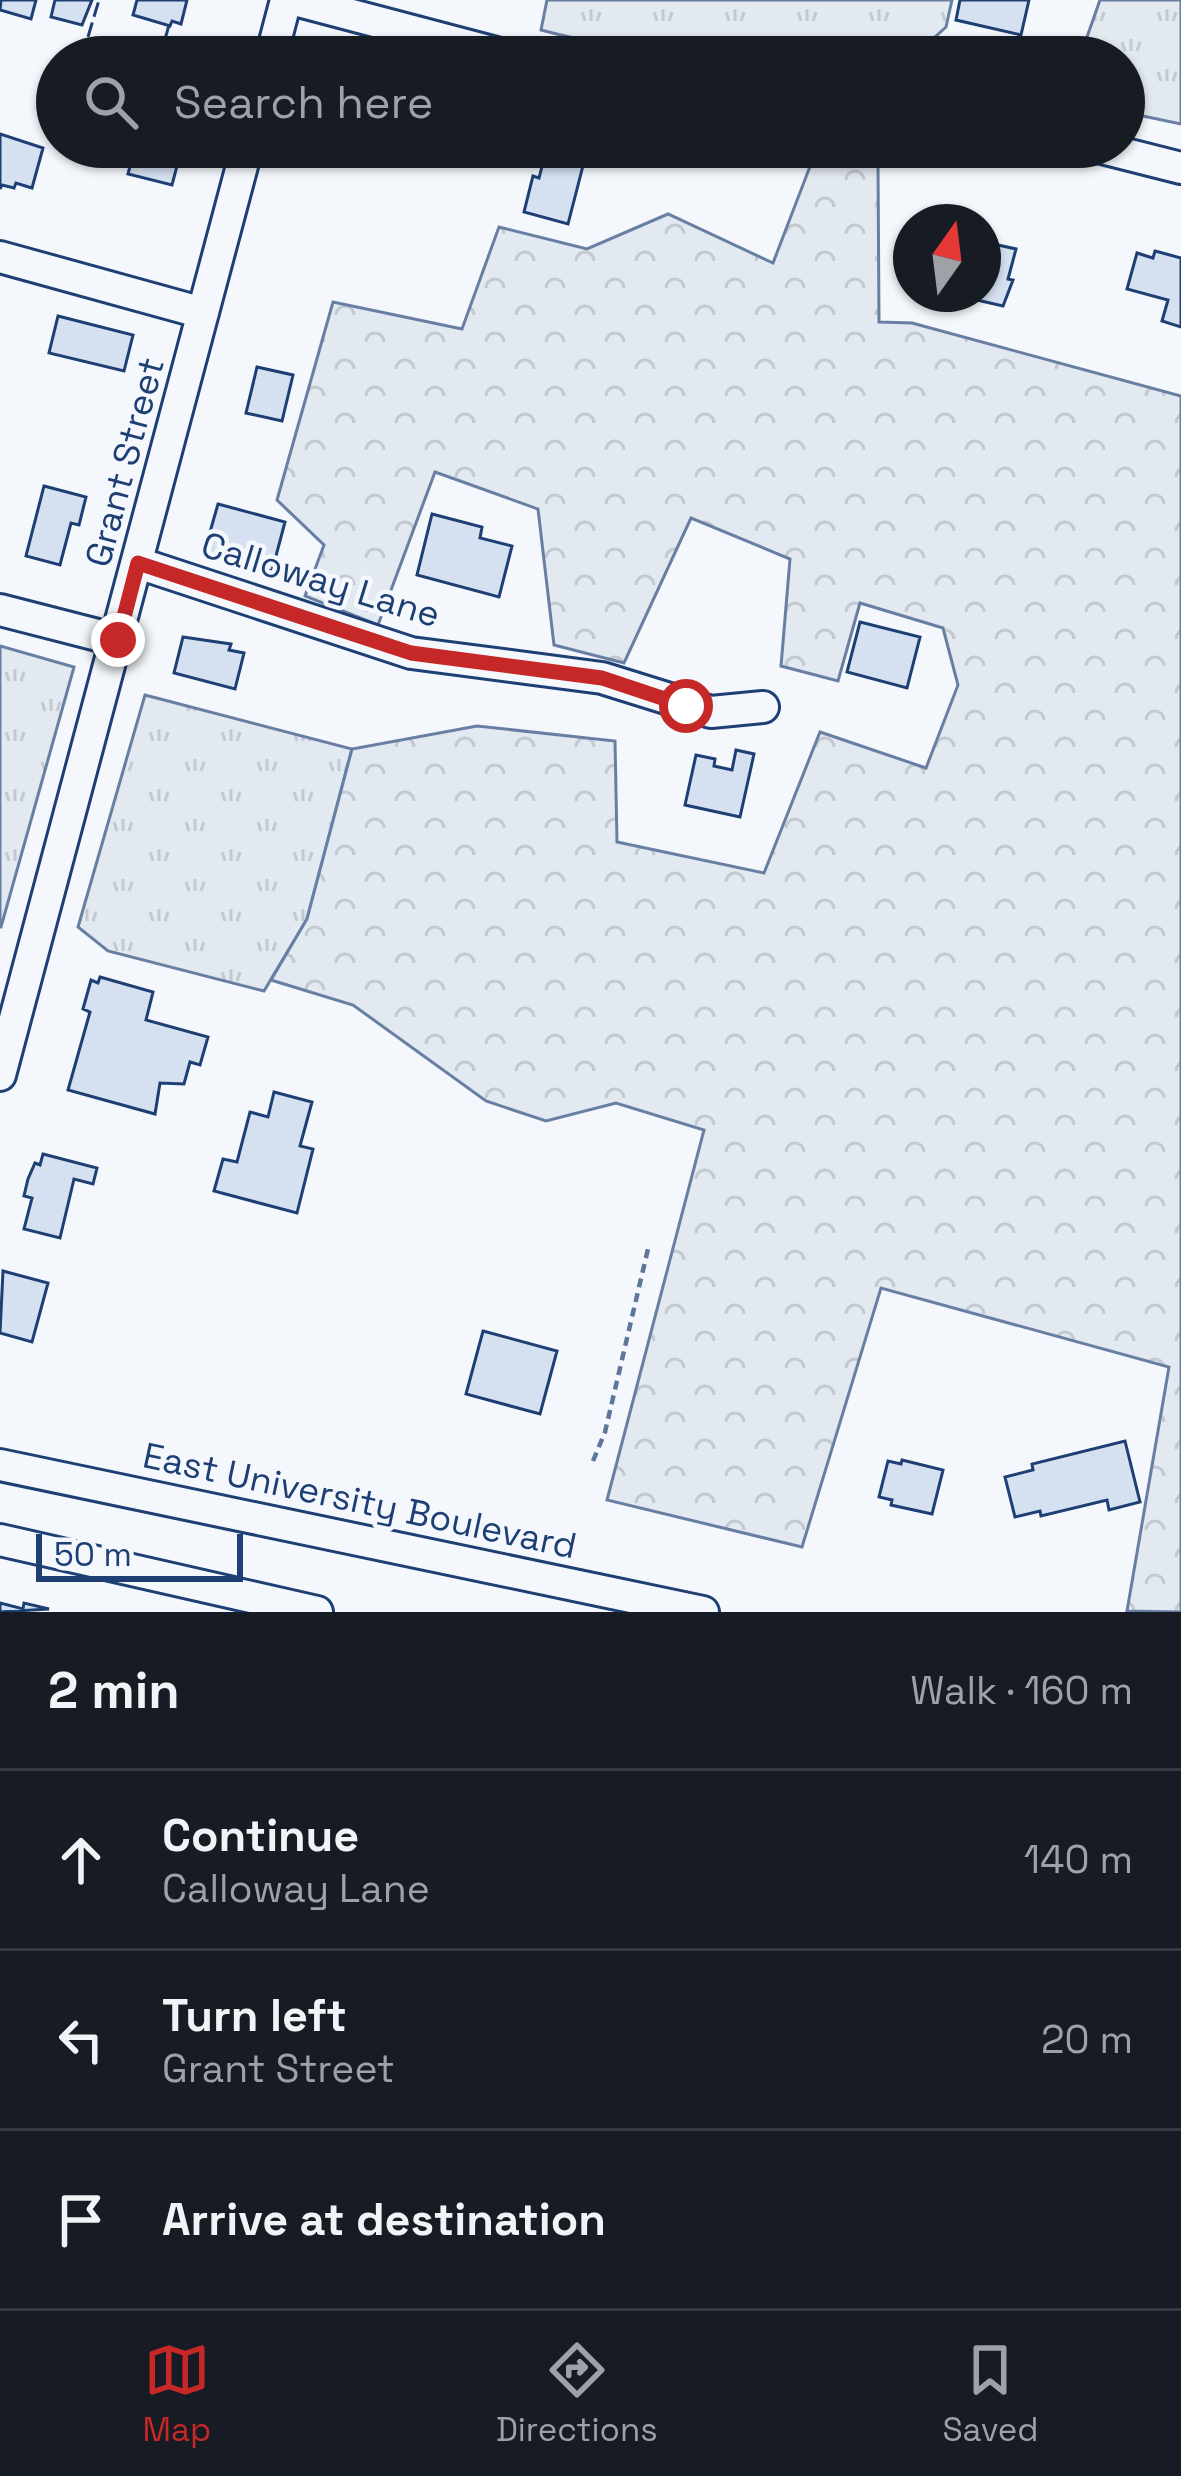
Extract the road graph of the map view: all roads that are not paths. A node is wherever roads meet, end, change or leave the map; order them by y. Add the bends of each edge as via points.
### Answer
1 (291, 0) edge
2 (278, 36) edge
3 (430, 36) edge
4 (1145, 159) edge
5 (241, 168) edge
6 (1181, 168) edge
7 (0, 257) edge
8 (203, 313) junction
9 (138, 563) junction
10 (0, 610) edge
11 (118, 640) junction
12 (763, 707) dead end
13 (13, 975) edge
14 (0, 1075) edge
15 (0, 1465) edge
16 (0, 1540) edge
17 (613, 1602) edge
18 (664, 1608) edge
19 (317, 1612) edge
20 (704, 1612) edge

1 - 2 street
1 - 3 street
4 - 6 street
5 - 8 street, Grant Street
7 - 8 street
8 - 9 street, Grant Street
9 - 11 street, Grant Street
9 - 12 street, Calloway Lane via 411,653 602,678 711,712
10 - 11 street
11 - 13 street, Grant Street
13 - 14 street, Grant Street
15 - 17 street, East University Boulevard
16 - 19 street
17 - 18 street, East University Boulevard
18 - 20 street, East University Boulevard

